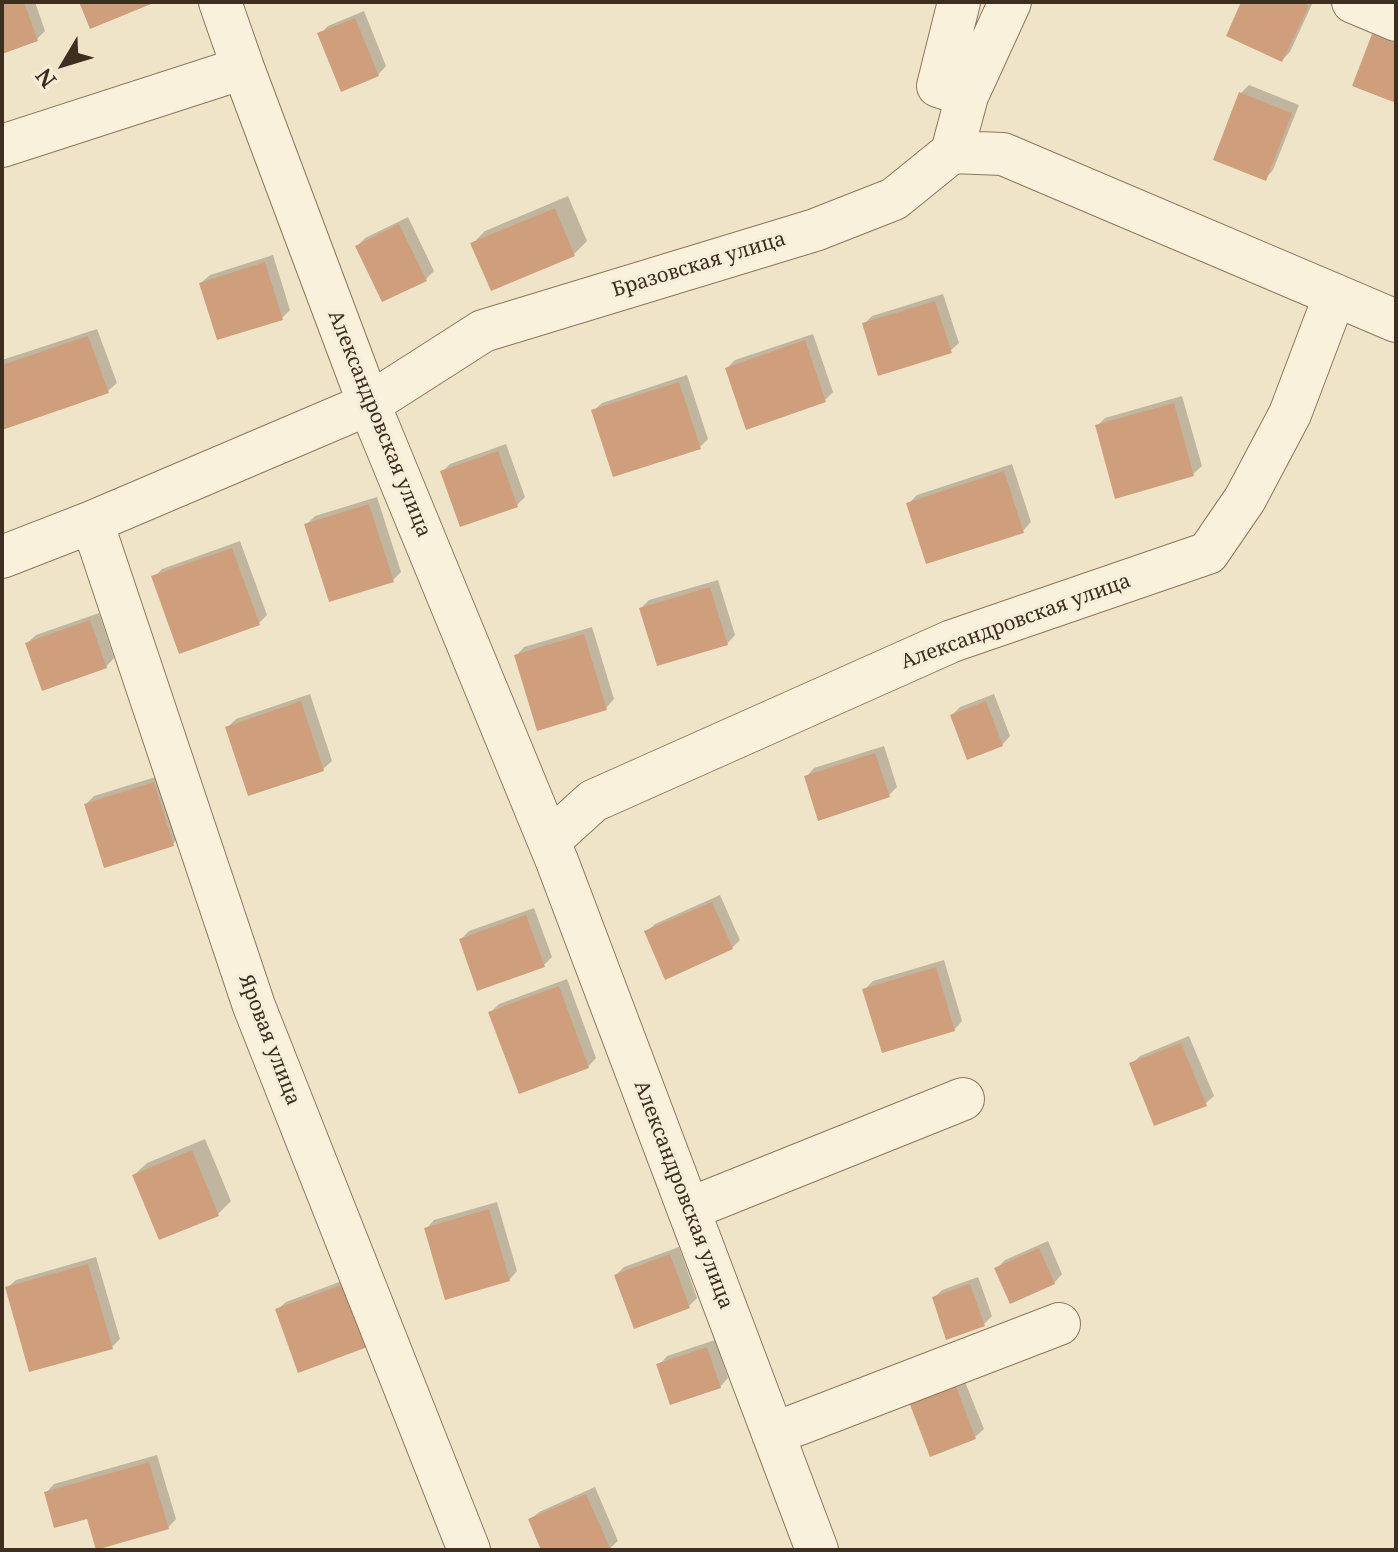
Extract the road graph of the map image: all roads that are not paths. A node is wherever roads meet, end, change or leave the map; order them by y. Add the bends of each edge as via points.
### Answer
1 (220, 2) edge
2 (959, 2) edge
3 (1010, 2) edge
4 (1353, 2) edge
5 (1396, 20) edge
6 (243, 68) junction
7 (967, 96) junction
8 (2, 146) edge
9 (952, 152) junction
10 (1335, 295) junction
11 (1396, 321) edge
12 (369, 404) junction
13 (92, 522) junction
14 (2, 557) edge
15 (549, 841) junction
16 (963, 1099) dead end
17 (689, 1209) junction
18 (1059, 1324) dead end
19 (773, 1434) junction
20 (469, 1550) edge
21 (817, 1550) edge

1 - 6 street, Александровская улица
2 - 7 street via 938,86
3 - 7 street
4 - 5 street
6 - 8 street
6 - 12 street, Александровская улица
7 - 9 street
9 - 10 street via 1003,154
9 - 12 street, Бразовская улица via 894,199 828,225 483,331
10 - 11 street
10 - 15 street, Александровская улица via 1290,414 1245,499 1208,553 952,641 593,801
12 - 13 street, Бразовская улица
12 - 15 street, Александровская улица
13 - 14 street, Бразовская улица
13 - 20 street, Яровая улица via 254,1006
15 - 17 street, Александровская улица
16 - 17 street
17 - 19 street, Александровская улица
18 - 19 street
19 - 21 street, Александровская улица

